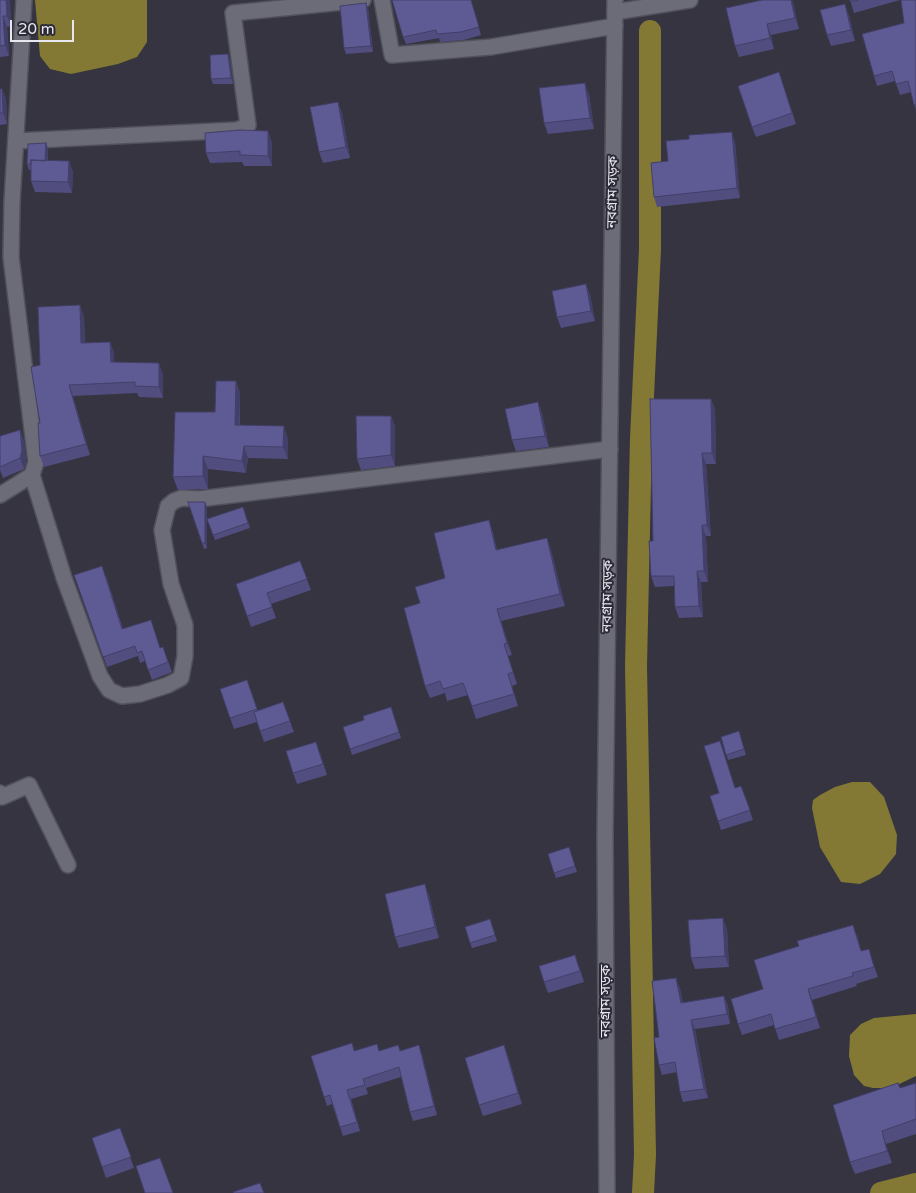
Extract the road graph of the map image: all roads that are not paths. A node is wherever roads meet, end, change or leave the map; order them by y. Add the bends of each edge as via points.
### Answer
1 (24, 0) edge
2 (363, 0) edge
3 (382, 0) edge
4 (690, 0) edge
5 (615, 13) edge
6 (16, 141) junction
7 (610, 449) junction
8 (32, 476) junction
9 (0, 495) edge
10 (0, 794) edge
11 (68, 865) dead end
12 (607, 1193) edge

1 - 6 street
2 - 6 street via 232,13 248,125 245,127
3 - 5 street via 392,55 491,47
4 - 5 street
5 - 7 street, নবগ্রাম সড়ক
6 - 8 street via 11,257 36,450
7 - 8 street via 174,501 168,506 162,530 171,584 185,625 181,678 159,688 122,696 109,690 100,676 64,578
7 - 12 street, নবগ্রাম সড়ক via 605,834
8 - 9 street
10 - 11 street via 2,797 29,785

